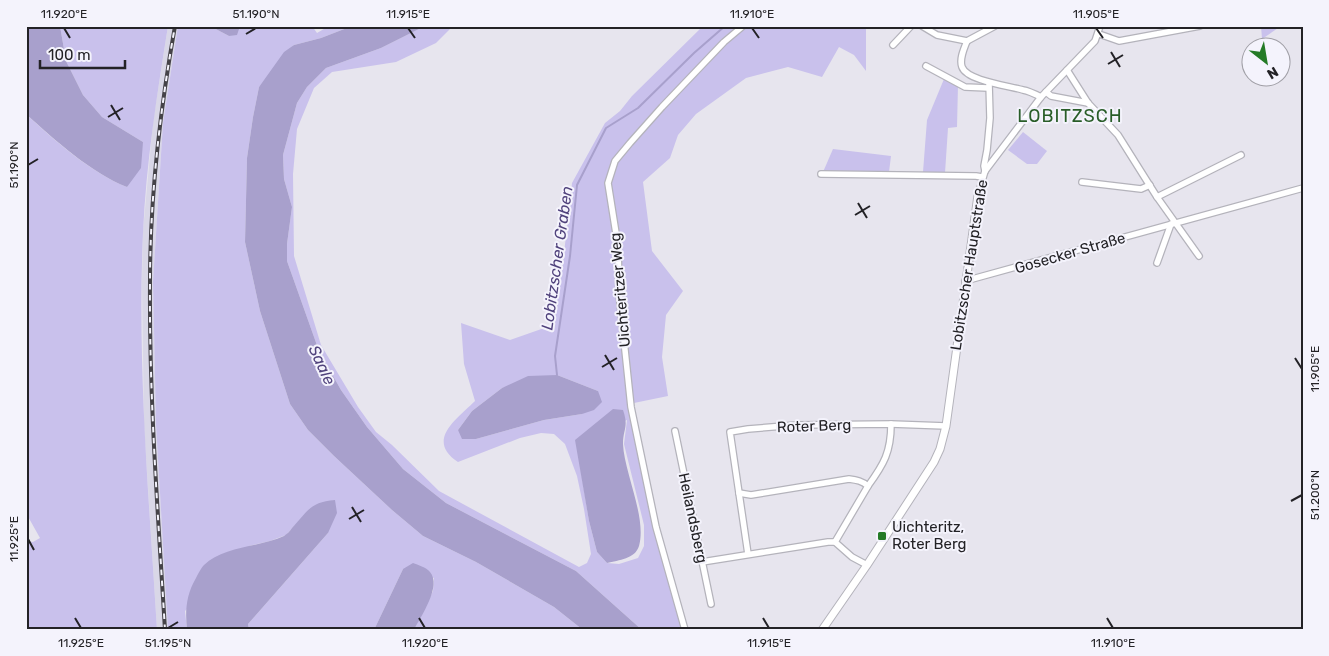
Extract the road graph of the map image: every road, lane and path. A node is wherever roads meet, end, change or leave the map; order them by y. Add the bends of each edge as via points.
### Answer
1 (743, 26) edge
2 (911, 26) edge
3 (922, 26) edge
4 (995, 26) edge
5 (1100, 26) edge
6 (1200, 26) edge
7 (1099, 34) junction
8 (967, 41) junction
9 (893, 44) dead end
10 (926, 66) dead end
11 (1067, 70) junction
12 (989, 86) junction
13 (1043, 94) junction
14 (1088, 103) junction
15 (1241, 155) dead end
16 (985, 170) junction
17 (821, 174) dead end
18 (981, 180) junction
19 (1082, 182) dead end
20 (1150, 185) junction
21 (1303, 188) edge
22 (978, 195) joint
23 (1157, 197) junction
24 (1173, 224) junction
25 (1199, 256) dead end
26 (1157, 263) dead end
27 (965, 282) junction
28 (891, 424) junction
29 (946, 426) junction
30 (675, 432) dead end
31 (868, 486) junction
32 (739, 493) junction
33 (835, 542) junction
34 (748, 554) junction
35 (702, 562) junction
36 (867, 565) junction
37 (711, 604) dead end
38 (685, 630) edge
39 (822, 630) edge

1 - 38 street, Uichteritzer Weg via 724,42 630,143 615,161 608,183 618,246 619,293 631,407 656,527
2 - 9 street
3 - 8 street via 937,34
4 - 8 street
5 - 7 street
6 - 7 street via 1119,41
7 - 11 street, Lobitzscher Hauptstraße
8 - 12 street via 961,66
10 - 12 street via 965,88
11 - 13 street, Lobitzscher Hauptstraße
11 - 14 street
12 - 13 street
12 - 16 street via 990,118
13 - 14 street
13 - 16 street, Lobitzscher Hauptstraße
14 - 20 street via 1118,135
15 - 23 street
16 - 18 street, Lobitzscher Hauptstraße
17 - 18 street via 976,176
18 - 22 street, Lobitzscher Hauptstraße
19 - 20 street via 1142,188
20 - 23 street
21 - 24 street, Gosecker Straße
22 - 27 street, Lobitzscher Hauptstraße
23 - 24 street
24 - 25 street
24 - 26 street
24 - 27 street, Gosecker Straße
27 - 29 street, Lobitzscher Hauptstraße
28 - 29 street
28 - 31 street via 890,450
28 - 32 street, Roter Berg via 798,425 730,432
29 - 36 street, Lobitzscher Hauptstraße via 934,462
30 - 35 street, Heilandsberg
31 - 32 street via 849,479 752,495
31 - 33 street
32 - 34 street, Roter Berg
33 - 34 street
33 - 36 street
34 - 35 street
35 - 37 street, Heilandsberg
36 - 39 street, Lobitzscher Hauptstraße

